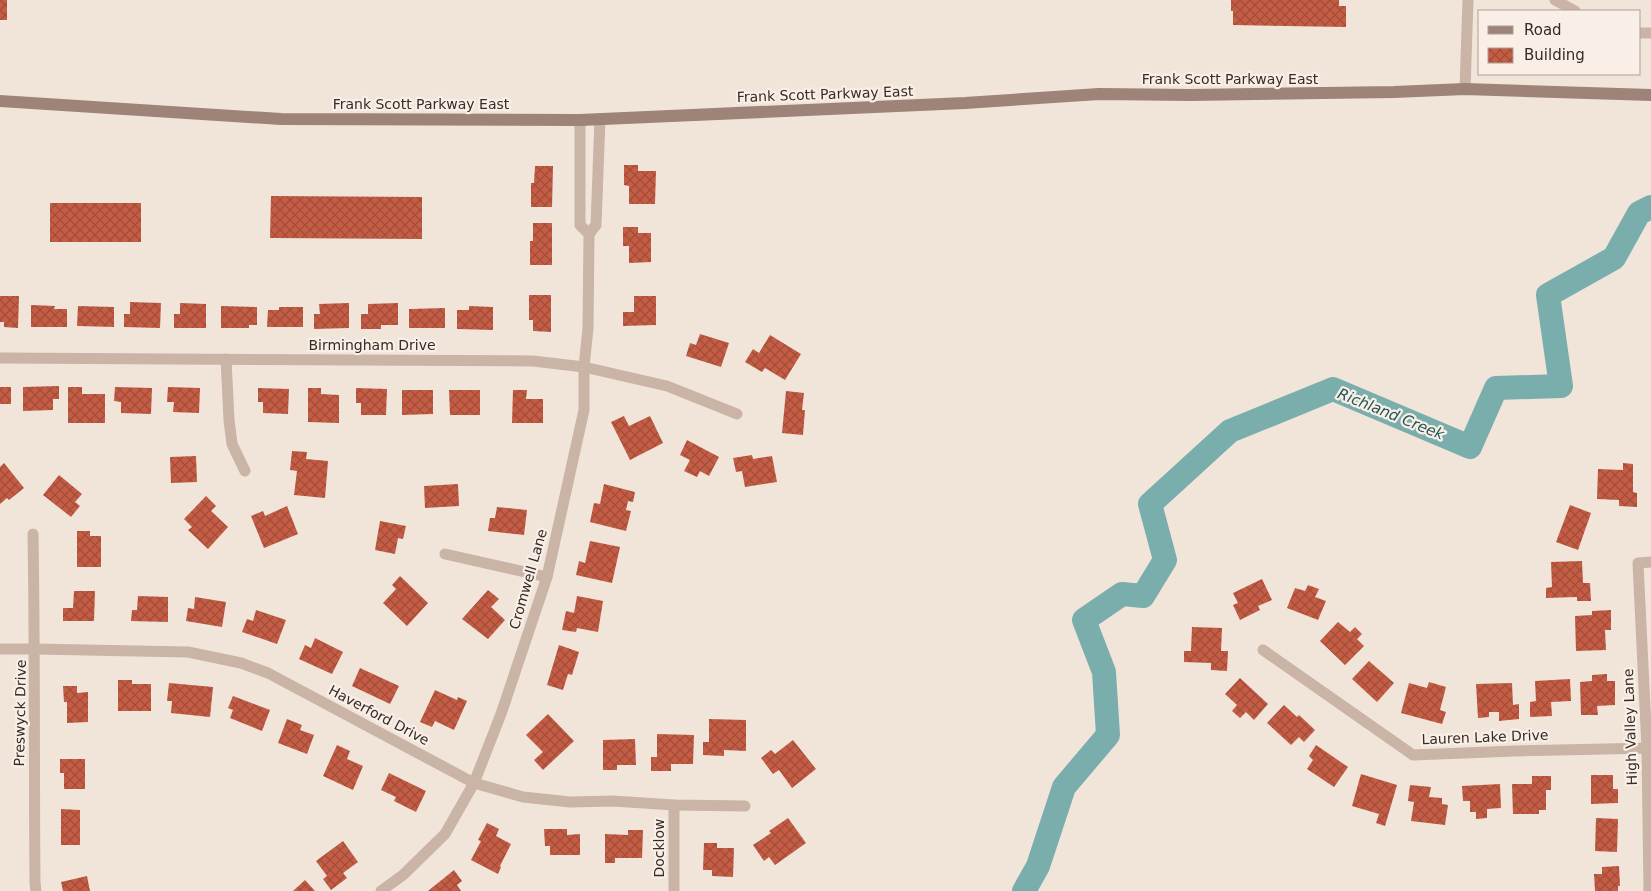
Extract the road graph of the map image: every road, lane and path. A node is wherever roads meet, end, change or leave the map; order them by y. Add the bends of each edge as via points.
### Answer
1 (1468, 0) edge
2 (1555, 0) edge
3 (1573, 10) edge
4 (1464, 89) junction
5 (1651, 95) edge
6 (0, 101) edge
7 (600, 119) junction
8 (580, 120) junction
9 (589, 234) junction
10 (0, 358) edge
11 (226, 359) junction
12 (584, 366) junction
13 (737, 414) dead end
14 (245, 471) dead end
15 (33, 534) dead end
16 (445, 554) dead end
17 (1651, 562) edge
18 (547, 577) junction
19 (35, 649) junction
20 (0, 650) edge
21 (1263, 650) dead end
22 (1649, 748) edge
23 (474, 783) junction
24 (674, 805) junction
25 (744, 806) dead end
26 (36, 891) edge
27 (382, 891) edge
28 (674, 891) edge
29 (1649, 891) edge

1 - 4 street
2 - 3 street
4 - 5 main road, Frank Scott Parkway East
4 - 7 main road, Frank Scott Parkway East via 1099,94
6 - 8 main road, Frank Scott Parkway East via 282,119
7 - 8 main road, Frank Scott Parkway East
7 - 9 street, Cromwell Lane via 596,225
8 - 9 street, Cromwell Lane via 580,224
9 - 12 street, Cromwell Lane via 588,328
10 - 11 street, Birmingham Drive
11 - 12 street, Birmingham Drive via 533,361
11 - 14 street via 232,444
12 - 13 street, Birmingham Drive via 667,386
12 - 18 street, Cromwell Lane via 584,410
15 - 19 street, Preswyck Drive
16 - 18 street
17 - 22 street, High Valley Lane via 1638,563
18 - 23 street, Cromwell Lane
19 - 20 street, Haverford Drive
19 - 23 street, Haverford Drive via 188,652 241,664 268,673
19 - 26 street, Preswyck Drive
21 - 22 street, Lauren Lake Drive via 1413,755
22 - 29 street, High Valley Lane
23 - 24 street, Haverford Drive via 522,797
23 - 27 street, Cromwell Lane via 445,834 404,875
24 - 25 street, Haverford Drive
24 - 28 street, Docklow

